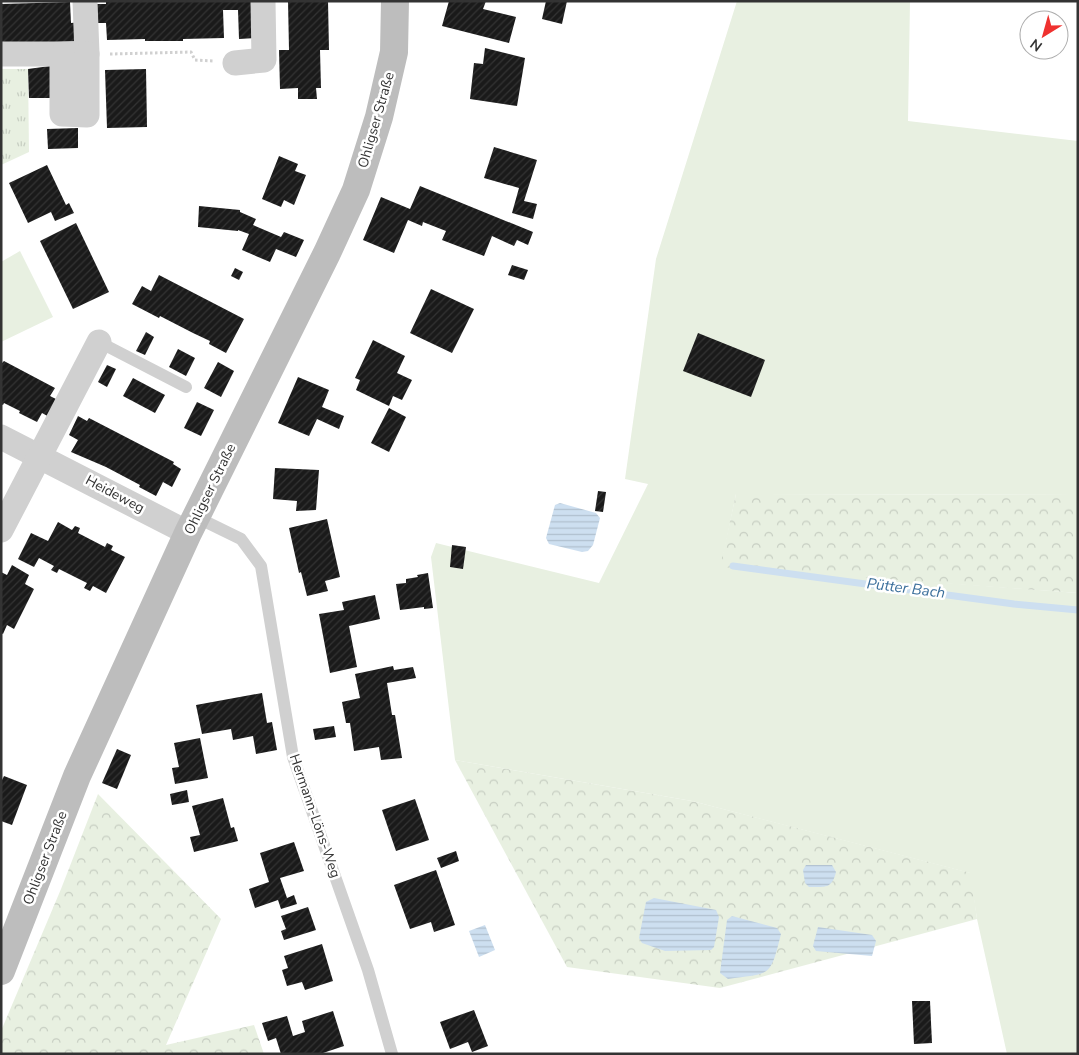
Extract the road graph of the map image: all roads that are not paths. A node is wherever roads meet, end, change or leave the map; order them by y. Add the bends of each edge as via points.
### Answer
1 (85, 1) edge
2 (263, 1) edge
3 (395, 1) edge
4 (1, 54) edge
5 (87, 54) junction
6 (62, 55) junction
7 (235, 63) road end
8 (99, 342) joint
9 (186, 388) dead end
10 (1, 437) edge
11 (41, 456) junction
12 (192, 525) junction
13 (1, 530) edge
14 (1, 971) edge
15 (392, 1054) edge

1 - 5 street
2 - 7 street via 264,60
3 - 12 main road, Ohligser Straße via 394,52 379,117 356,190
4 - 6 street
5 - 6 street
5 - 6 street via 87,114 62,114
8 - 9 lane
8 - 11 street
10 - 11 street, Heideweg
11 - 12 street, Heideweg
11 - 13 street
12 - 14 main road, Ohligser Straße via 77,776
12 - 15 lane, Hermann-Löns-Weg via 241,539 261,566 293,757 368,970

